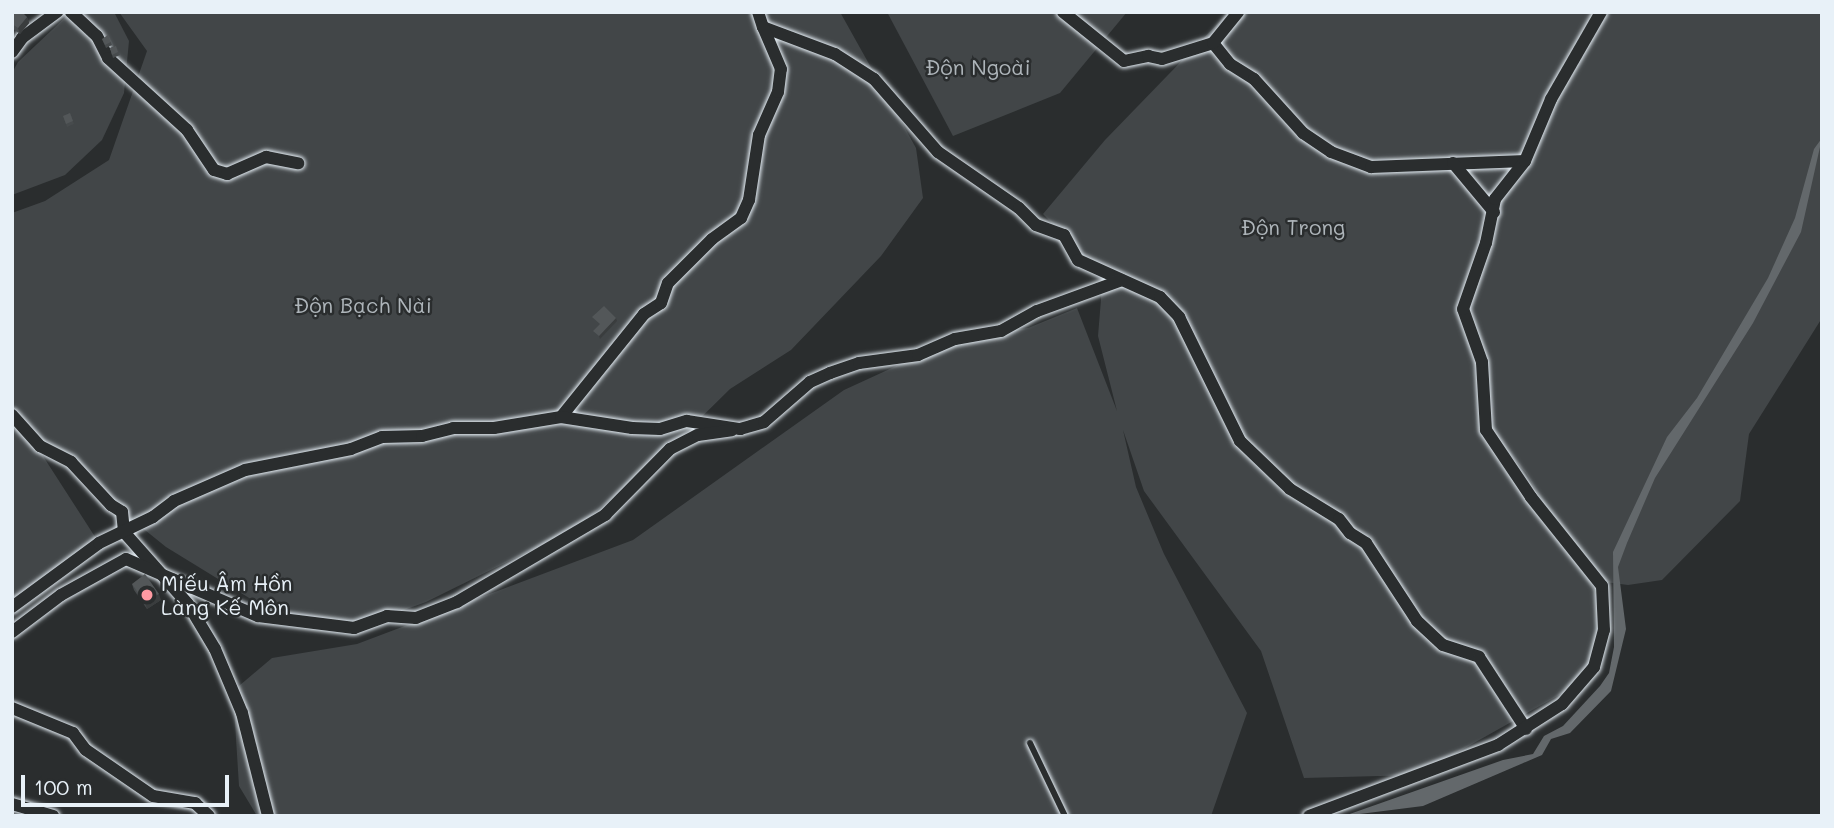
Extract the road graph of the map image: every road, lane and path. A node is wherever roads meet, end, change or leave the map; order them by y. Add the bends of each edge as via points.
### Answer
1 (57, 12) edge
2 (71, 12) edge
3 (758, 12) edge
4 (1063, 12) edge
5 (1238, 12) edge
6 (1601, 12) edge
7 (763, 27) junction
8 (1213, 43) junction
9 (12, 52) edge
10 (1525, 161) junction
11 (298, 163) dead end
12 (1453, 163) junction
13 (1493, 212) junction
14 (1122, 281) junction
15 (12, 415) edge
16 (561, 417) junction
17 (740, 429) junction
18 (124, 532) junction
19 (157, 573) junction
20 (12, 607) edge
21 (12, 632) edge
22 (12, 708) edge
23 (1526, 729) junction
24 (1030, 743) dead end
25 (12, 804) edge
26 (53, 816) edge
27 (209, 816) edge
28 (268, 816) edge
29 (1065, 816) edge
30 (1309, 816) edge

1 - 9 street via 22,38
2 - 11 street via 97,36 108,58 187,130 214,170 227,174 265,156
3 - 7 street
4 - 8 street via 1124,61 1148,56 1162,59
5 - 8 street
6 - 10 street via 1551,99
7 - 14 street via 854,64 904,110 938,152 1036,225 1064,235 1078,260
7 - 16 street via 781,69 778,92 759,135 749,200 741,218 712,239 668,283 661,303 644,314
8 - 12 street via 1230,64 1254,79 1303,133 1331,152 1371,166
10 - 12 street
10 - 13 street via 1495,199
12 - 13 street
13 - 23 street via 1463,309 1482,362 1486,430 1605,597 1604,630 1594,667 1582,686
14 - 17 street via 1037,311 1001,331 955,339 918,355 859,363 830,373 810,382 764,422
14 - 23 street via 1160,297 1179,317 1240,441 1290,489 1339,519 1366,543 1417,621 1443,645 1479,657
15 - 18 street via 40,446 71,462 122,512
16 - 17 street via 632,428 660,429 687,421
16 - 18 street via 382,437 351,449 254,468 174,500
17 - 19 street via 698,435 670,449 605,515 457,602 416,618 387,616 354,628 258,617
18 - 19 street
18 - 20 street via 71,562
19 - 21 street via 126,559 61,595
19 - 28 street via 181,594 215,649 242,713
22 - 27 street via 74,733 86,750 153,796 195,803
23 - 30 street via 1437,771
24 - 29 lane
25 - 26 street

